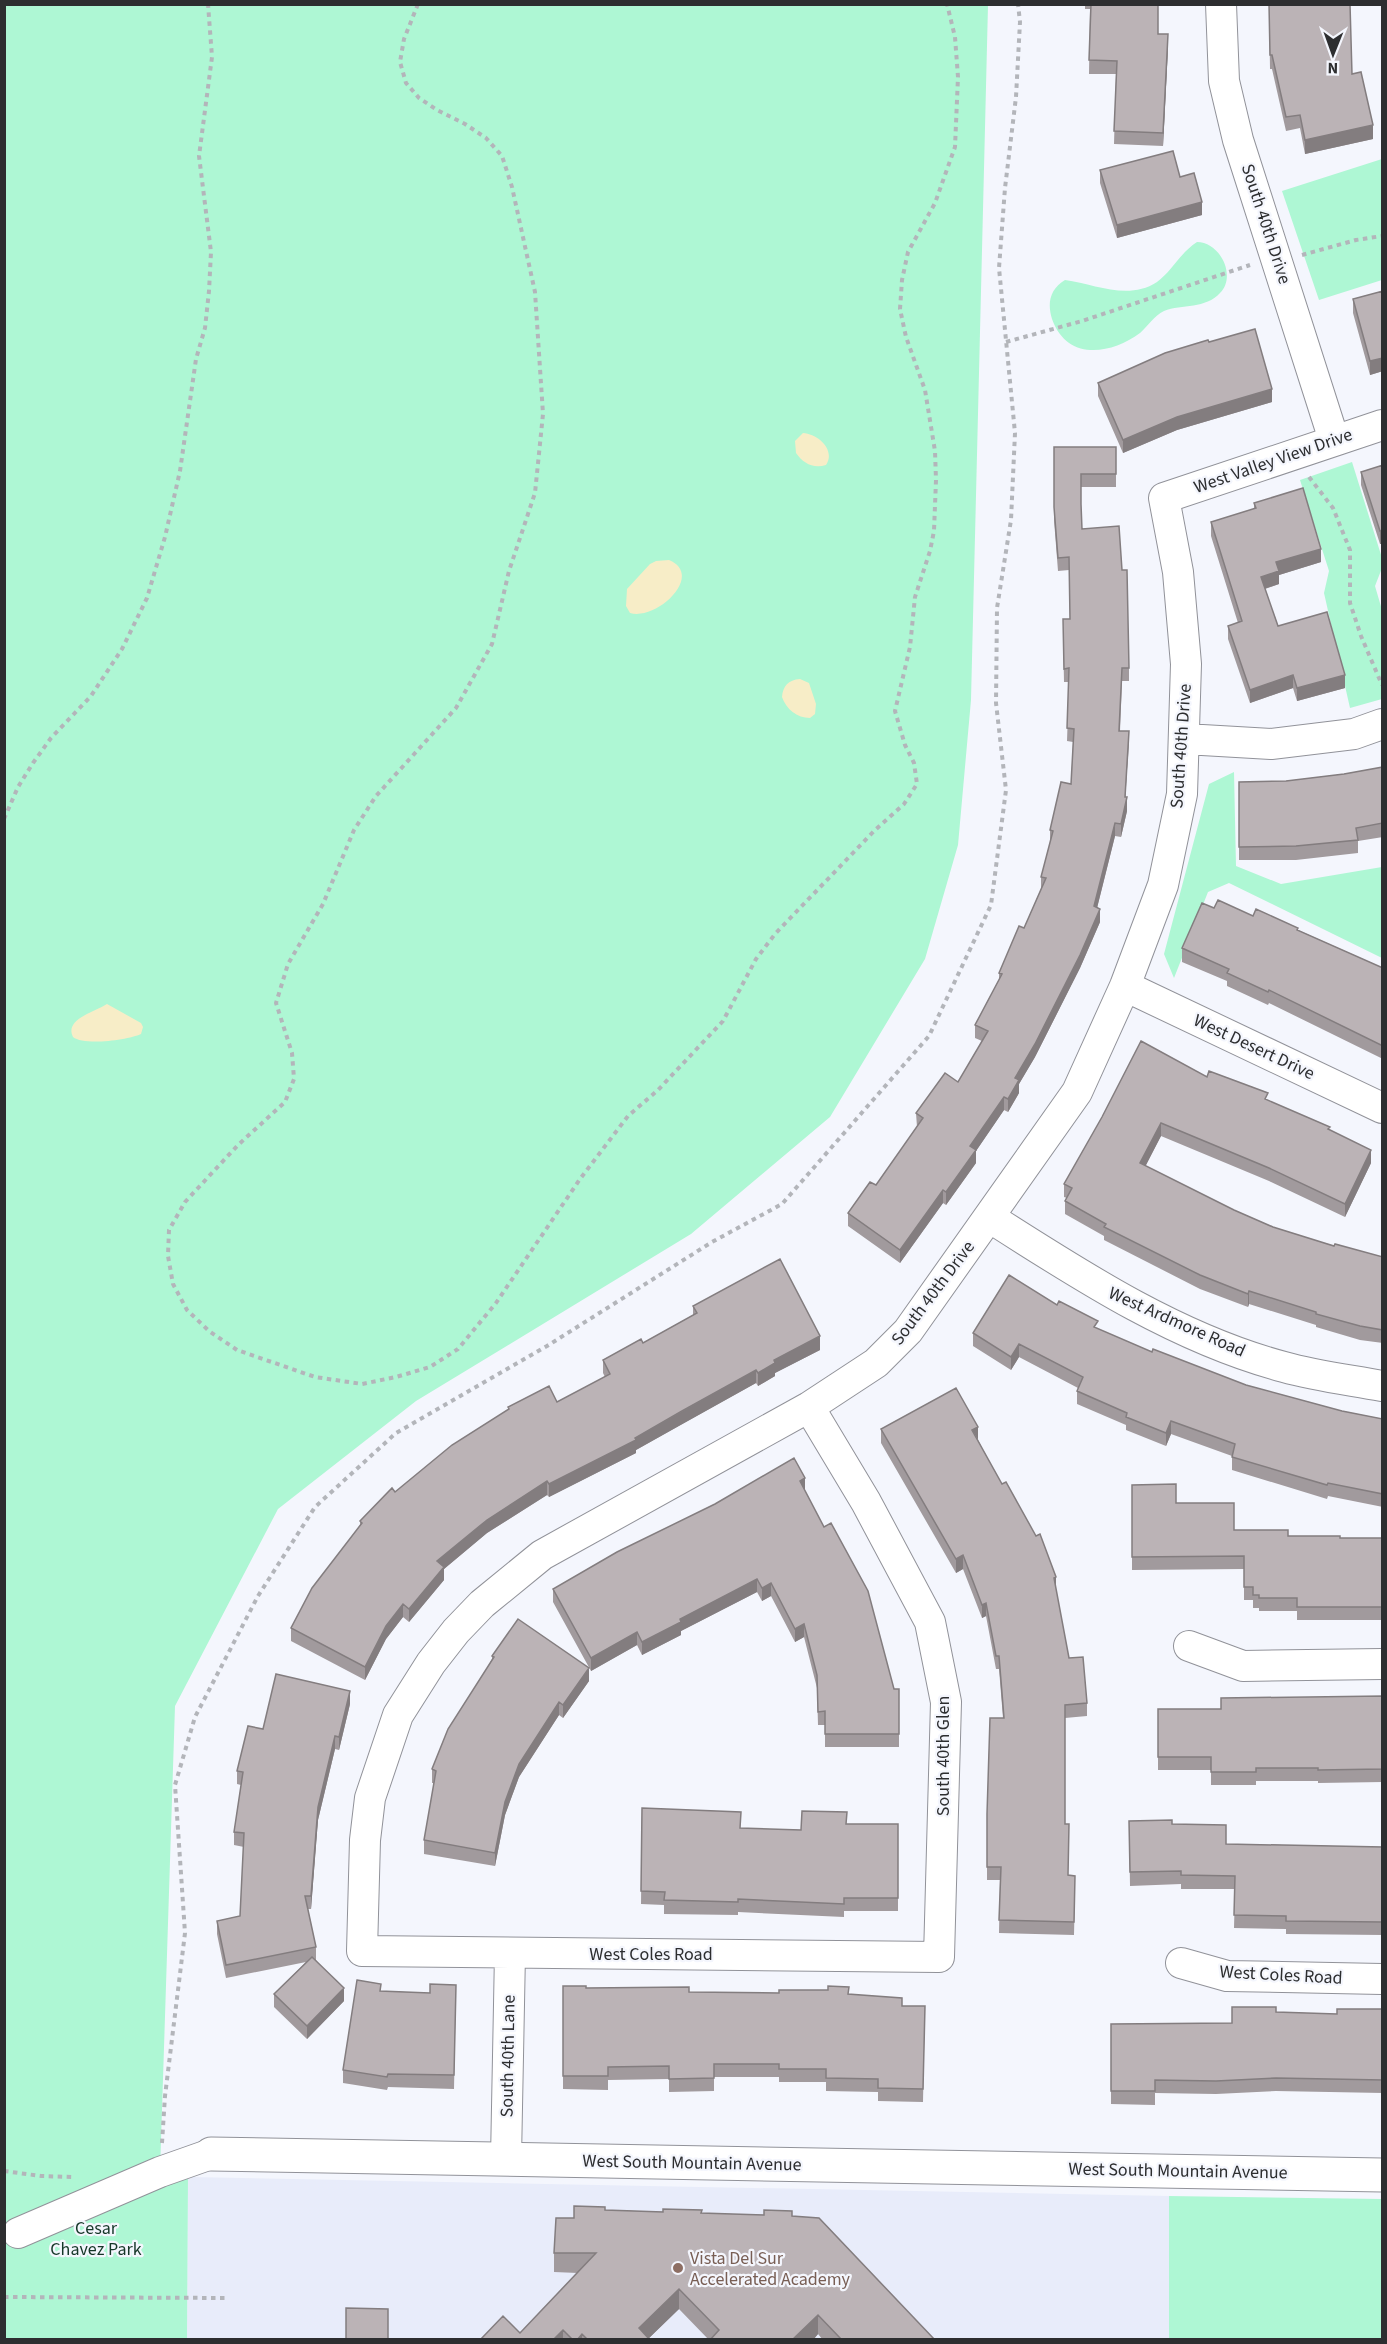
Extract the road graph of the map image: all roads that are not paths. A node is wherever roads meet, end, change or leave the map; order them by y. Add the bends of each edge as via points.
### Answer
1 (1221, 4) edge
2 (1383, 425) edge
3 (1334, 440) junction
4 (1164, 498) joint
5 (1383, 724) edge
6 (1185, 739) junction
7 (1125, 986) junction
8 (1383, 1108) edge
9 (989, 1217) junction
10 (1383, 1386) edge
11 (809, 1407) junction
12 (1189, 1646) dead end
13 (1383, 1664) edge
14 (362, 1951) joint
15 (510, 1953) junction
16 (939, 1957) joint
17 (1181, 1963) dead end
18 (1383, 1979) edge
19 (211, 2154) joint
20 (506, 2159) junction
21 (1383, 2175) edge
22 (18, 2233) dead end

1 - 3 street, South 40th Drive via 1224,81 1238,140
2 - 3 street, West Valley View Drive
3 - 4 street, West Valley View Drive
4 - 6 street, South 40th Drive via 1178,572 1186,664
5 - 6 street via 1354,734 1271,744
6 - 7 street, South 40th Drive via 1182,794 1163,885
7 - 8 street, West Desert Drive
7 - 9 street, South 40th Drive via 1077,1092
9 - 10 street, West Ardmore Road via 1091,1283 1212,1342 1284,1367
9 - 11 street, South 40th Drive via 908,1331 876,1363
11 - 14 street, South 40th Drive via 542,1555 482,1604 456,1631 398,1715 370,1798
11 - 16 street, South 40th Glen via 866,1502 930,1623 940,1662 946,1702
12 - 13 street via 1243,1666
14 - 15 street, West Coles Road
15 - 16 street, West Coles Road
15 - 20 street, South 40th Lane
17 - 18 street, West Coles Road via 1227,1976
19 - 20 street, West South Mountain Avenue
19 - 22 street, West South Mountain Avenue
20 - 21 street, West South Mountain Avenue

